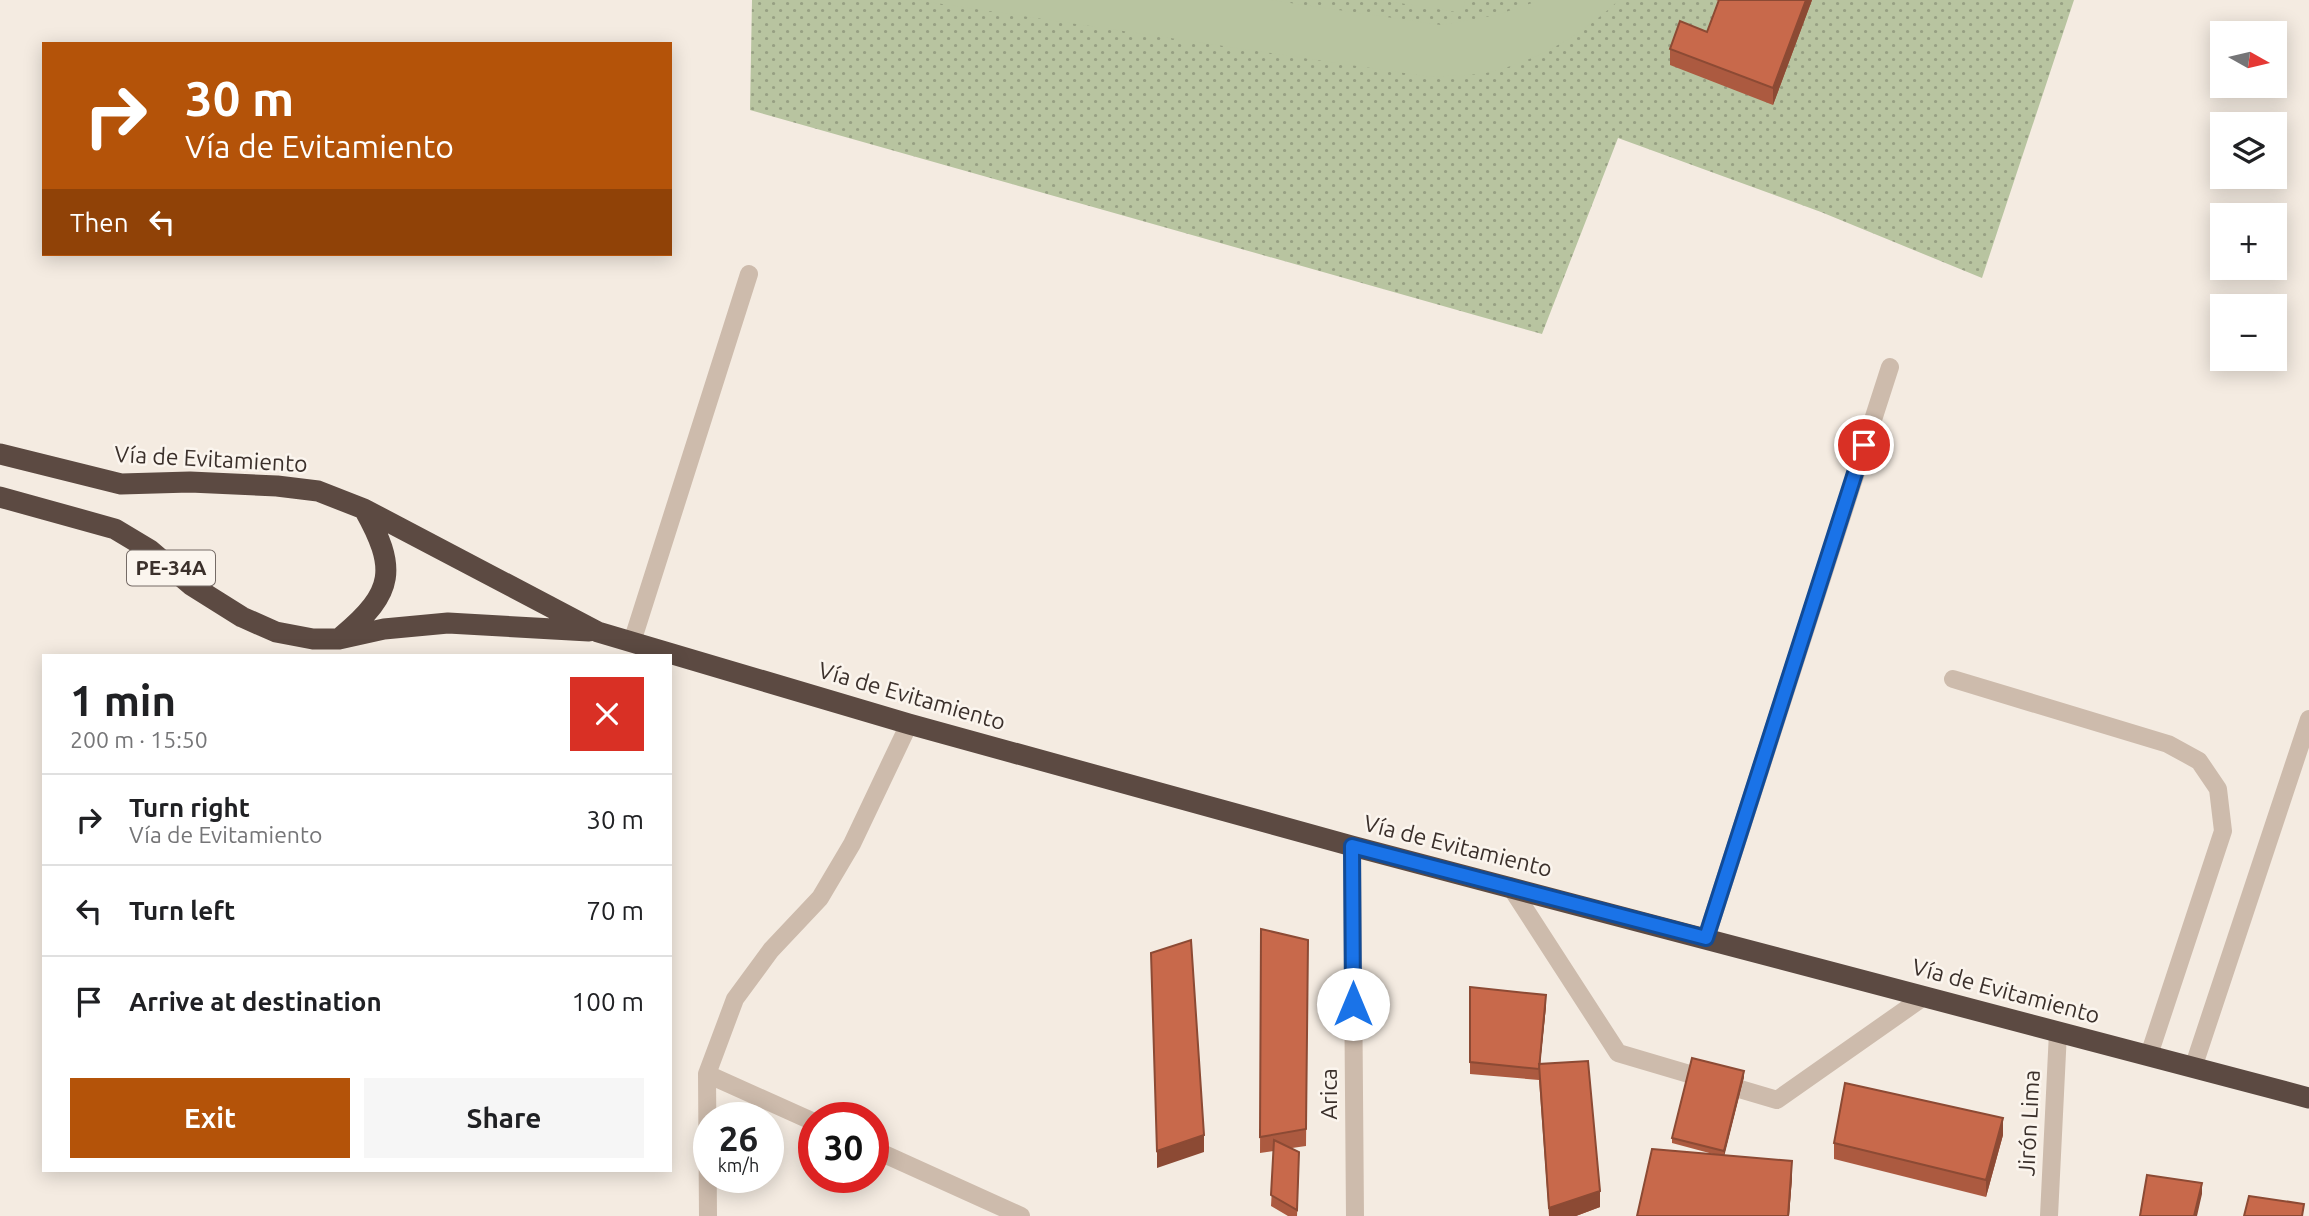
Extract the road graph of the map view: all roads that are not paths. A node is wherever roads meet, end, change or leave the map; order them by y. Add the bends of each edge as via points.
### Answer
1 (749, 274) dead end
2 (1889, 368) dead end
3 (0, 454) edge
4 (0, 497) edge
5 (364, 509) junction
6 (598, 632) junction
7 (338, 639) junction
8 (632, 642) junction
9 (1953, 679) dead end
10 (2309, 719) edge
11 (909, 724) junction
12 (1352, 846) junction
13 (1510, 886) junction
14 (1706, 938) junction
15 (1925, 996) junction
16 (2058, 1032) junction
17 (2149, 1055) junction
18 (2193, 1068) junction
19 (707, 1074) junction
20 (2309, 1098) edge
21 (798, 1115) edge
22 (889, 1156) edge
23 (708, 1216) edge
24 (1021, 1216) edge
25 (1355, 1216) edge
26 (2049, 1216) edge

1 - 8 street
2 - 14 street
3 - 5 highway, Vía de Evitamiento / PE-34A via 121,484 277,486 318,491
4 - 7 highway, Vía de Evitamiento / PE-34A via 115,529 191,585 276,632
5 - 6 highway, Vía de Evitamiento / PE-34A
5 - 7 highway via 382,540 387,569 380,597 363,619
6 - 7 highway, Vía de Evitamiento / PE-34A via 448,623
6 - 8 highway, Vía de Evitamiento / PE-34A
8 - 11 highway, Vía de Evitamiento / PE-34A
9 - 17 street via 2168,744 2199,761 2218,789 2222,831
10 - 18 street
11 - 12 highway, Vía de Evitamiento / PE-34A
11 - 19 street via 821,898 771,950 736,999
12 - 13 highway, Vía de Evitamiento / PE-34A
12 - 25 street, Arica
13 - 14 highway, Vía de Evitamiento / PE-34A
13 - 15 street via 1618,1053 1777,1100
14 - 15 highway, Vía de Evitamiento / PE-34A
15 - 16 highway, Vía de Evitamiento / PE-34A
16 - 17 highway, Vía de Evitamiento / PE-34A
16 - 26 street, Jirón Lima
17 - 18 highway, Vía de Evitamiento / PE-34A
18 - 20 highway, Vía de Evitamiento / PE-34A
19 - 21 street
19 - 23 street
22 - 24 street

